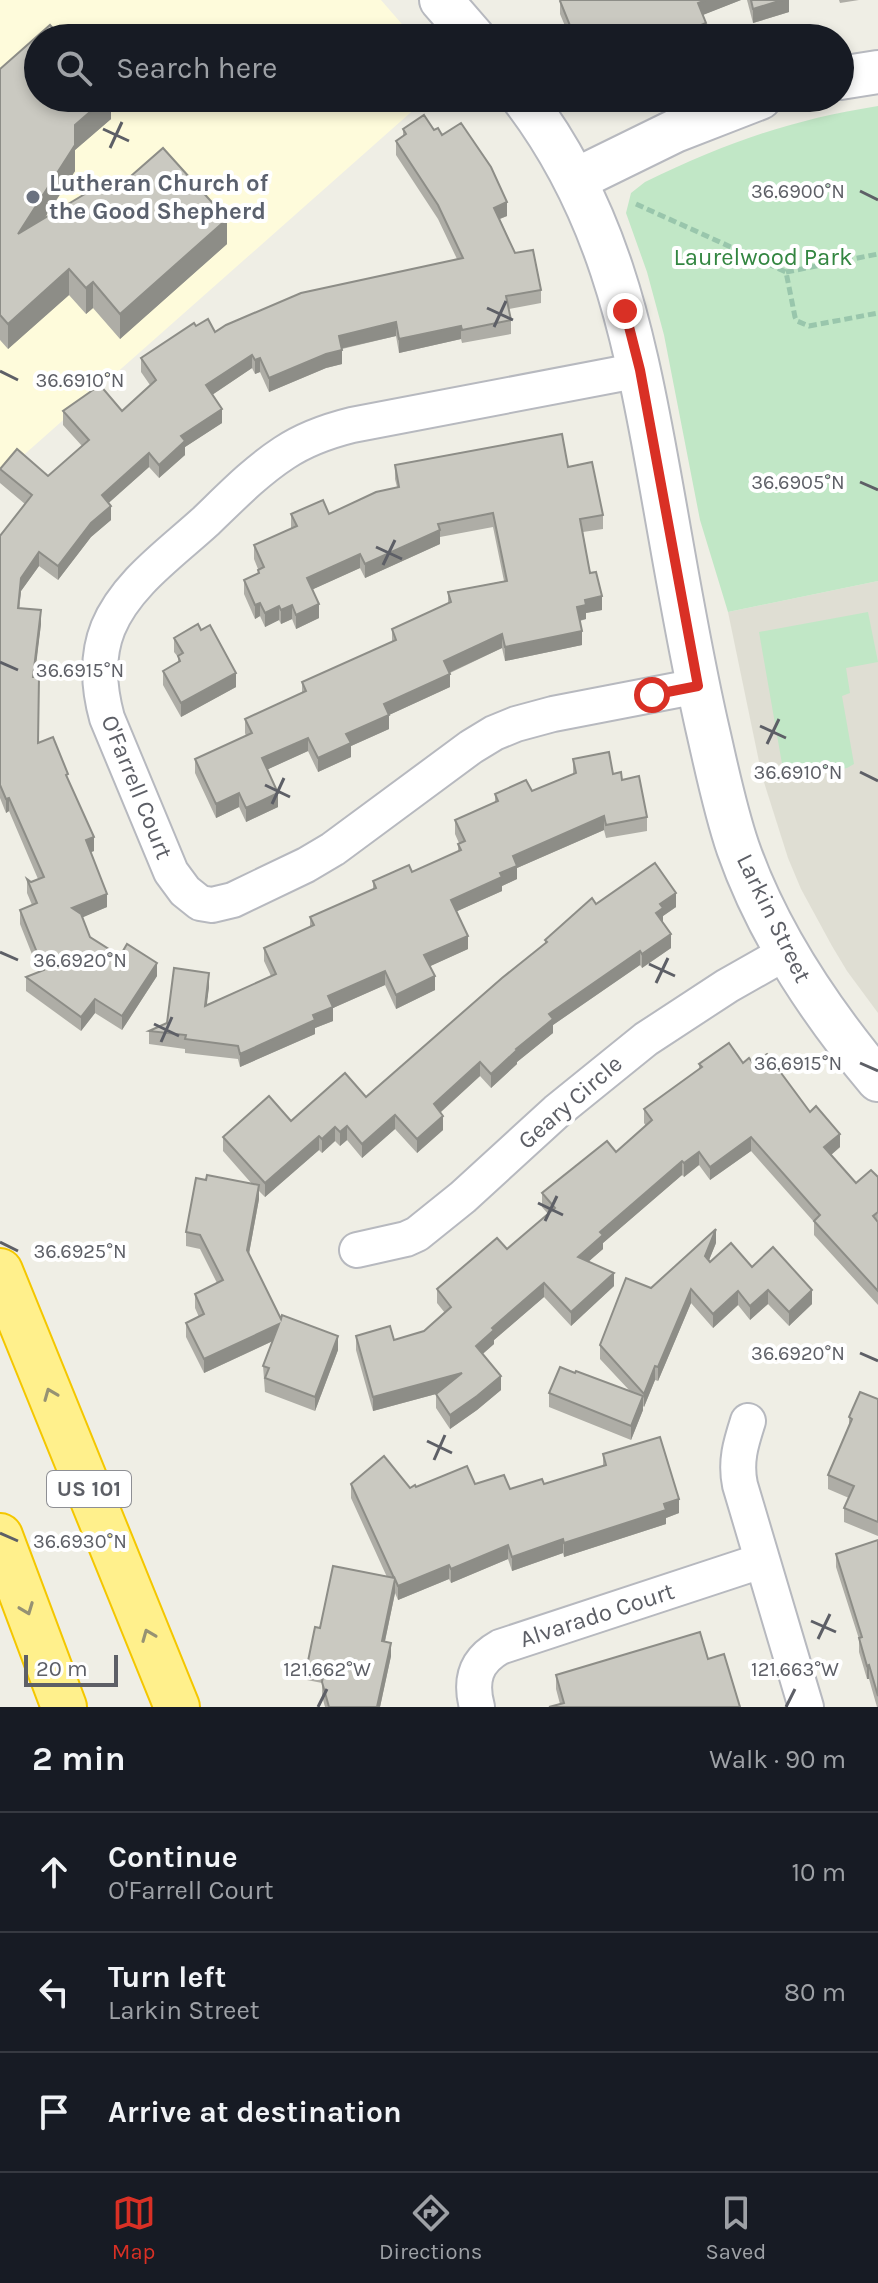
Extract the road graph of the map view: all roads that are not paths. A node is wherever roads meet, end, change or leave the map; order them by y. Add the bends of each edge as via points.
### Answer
1 (441, 0) edge
2 (462, 24) edge
3 (878, 72) edge
4 (854, 76) edge
5 (533, 112) edge
6 (720, 112) edge
7 (575, 180) junction
8 (640, 370) junction
9 (698, 686) junction
10 (787, 952) junction
11 (878, 1080) edge
12 (357, 1250) dead end
13 (0, 1271) edge
14 (748, 1421) dead end
15 (0, 1536) edge
16 (761, 1561) junction
17 (64, 1707) edge
18 (177, 1707) edge
19 (477, 1707) edge
20 (806, 1707) edge

1 - 2 street
3 - 4 street
5 - 7 street, Larkin Street
6 - 7 street
7 - 8 street, Larkin Street via 613,269
8 - 9 street, Larkin Street
8 - 9 street, O'Farrell Court via 352,425 285,452 125,598 102,649 101,695 171,872 192,898 212,905 233,900 333,849 494,733 553,714
9 - 10 street, Larkin Street via 739,849
10 - 11 street, Larkin Street via 810,992
10 - 12 street, Geary Circle via 646,1039 417,1234
18 -> 13 highway, US 101
14 - 16 street via 737,1468
15 -> 17 highway
16 - 19 street, Alvarado Court via 500,1647 477,1669
16 - 20 street

